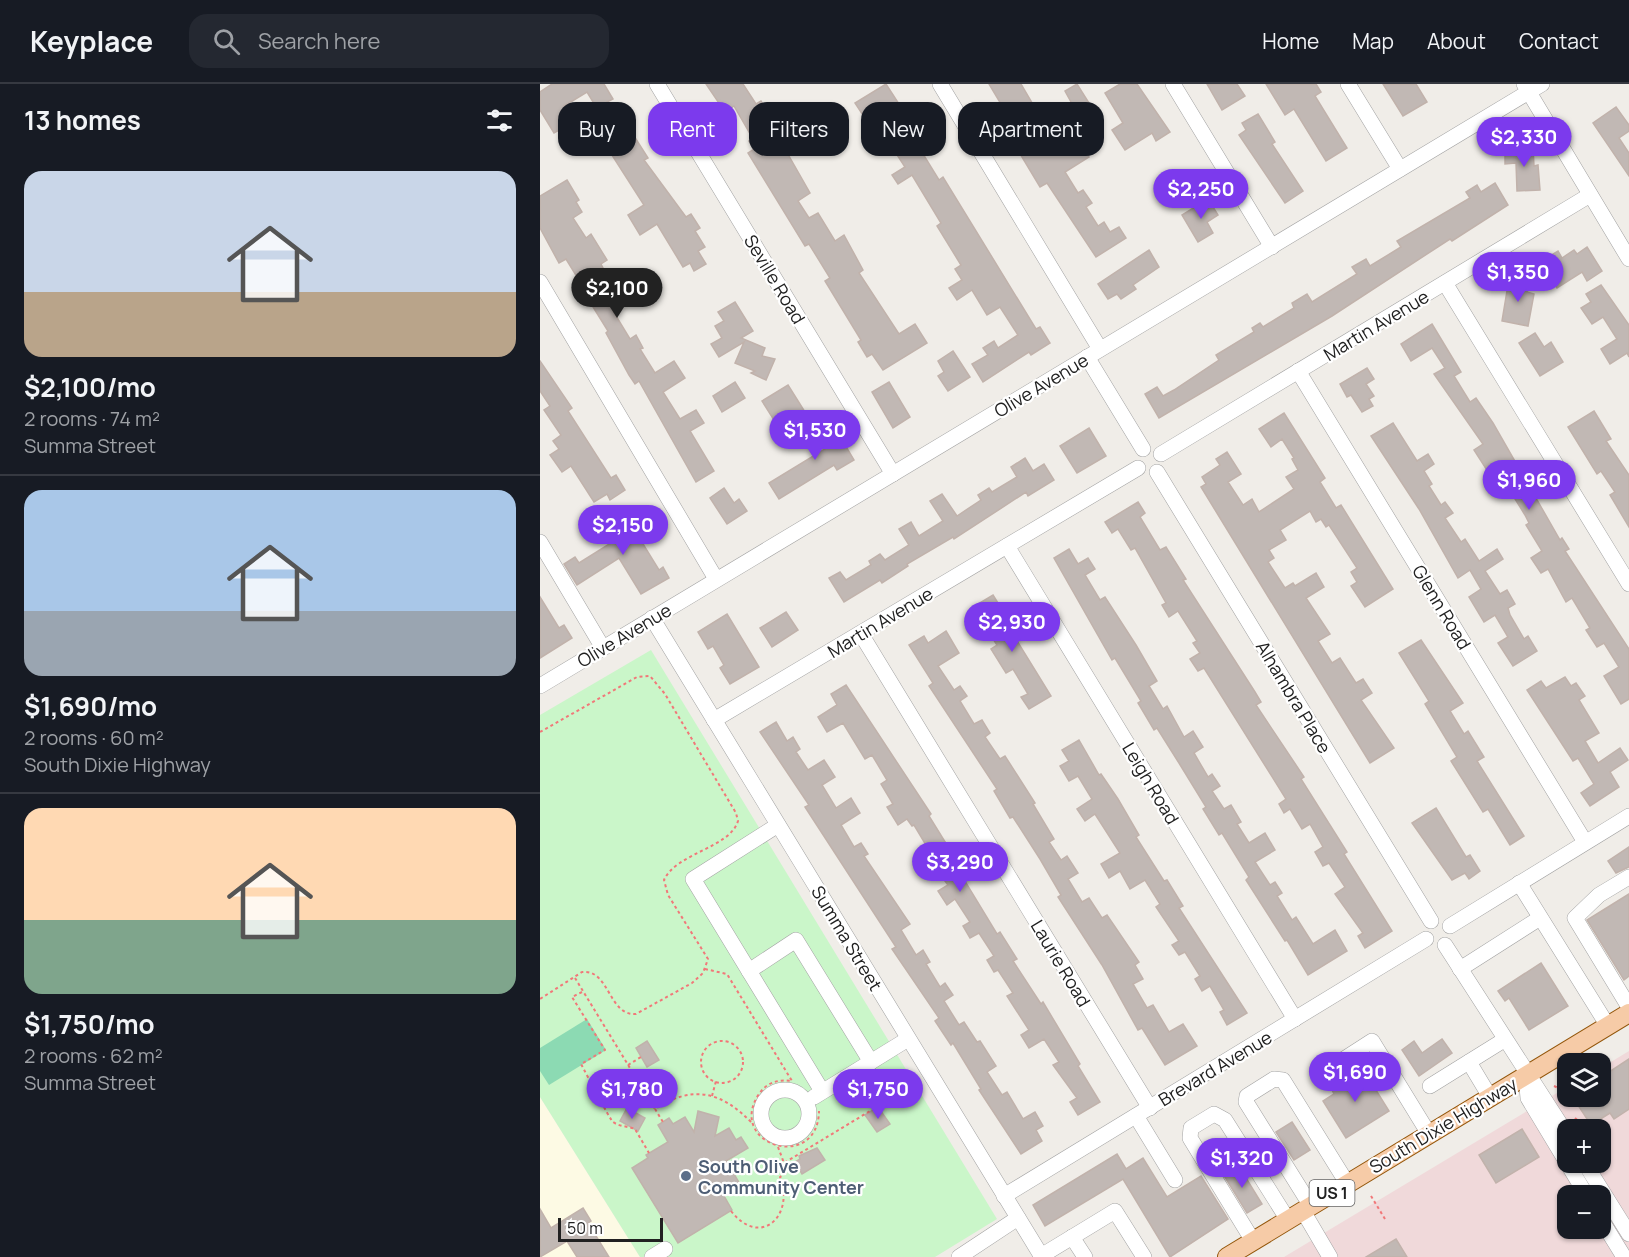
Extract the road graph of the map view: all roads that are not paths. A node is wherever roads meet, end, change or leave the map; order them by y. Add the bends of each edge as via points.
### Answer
1 (657, 84) edge
2 (940, 84) edge
3 (1173, 84) edge
4 (1348, 84) edge
5 (1532, 87) edge
6 (1400, 169) junction
7 (1590, 195) junction
8 (1272, 247) junction
9 (1629, 259) edge
10 (540, 282) edge
11 (1445, 283) junction
12 (1093, 353) junction
13 (1298, 371) junction
14 (1143, 449) junction
15 (1161, 454) junction
16 (1138, 468) junction
17 (1157, 472) junction
18 (893, 474) junction
19 (540, 542) edge
20 (1007, 546) junction
21 (716, 579) junction
22 (1629, 584) edge
23 (652, 618) junction
24 (861, 634) junction
25 (603, 648) junction
26 (540, 686) edge
27 (714, 720) junction
28 (1629, 816) edge
29 (778, 825) junction
30 (1585, 842) junction
31 (1629, 877) edge
32 (1519, 883) junction
33 (1540, 918) junction
34 (1431, 921) junction
35 (1450, 926) junction
36 (1426, 939) junction
37 (1445, 945) junction
38 (1460, 969) junction
39 (748, 970) junction
40 (1629, 1007) edge
41 (1629, 1013) edge
42 (1295, 1019) junction
43 (1608, 1026) junction
44 (908, 1039) junction
45 (1504, 1040) junction
46 (871, 1062) junction
47 (1469, 1062) junction
48 (1328, 1070) dead end
49 (1526, 1075) junction
50 (1430, 1086) dead end
51 (1490, 1097) junction
52 (1143, 1112) junction
53 (1557, 1119) edge
54 (1429, 1134) junction
55 (1591, 1173) edge
56 (1175, 1180) dead end
57 (1347, 1183) junction
58 (1580, 1185) edge
59 (1004, 1196) junction
60 (1300, 1212) junction
61 (1018, 1218) junction
62 (1629, 1234) edge
63 (1611, 1236) edge
64 (1072, 1237) junction
65 (1253, 1241) junction
66 (1629, 1254) edge
67 (1042, 1256) edge
68 (1140, 1256) edge
69 (959, 1257) edge
70 (1085, 1257) edge
71 (1227, 1257) edge
72 (1330, 1257) edge
73 (1624, 1257) edge

1 - 18 street, Seville Road
2 - 12 street
3 - 8 street
4 - 6 street
5 - 6 street, Olive Avenue
5 - 7 street
6 - 8 street, Olive Avenue
7 - 9 street
7 - 11 street, Martin Avenue
8 - 12 street, Olive Avenue
10 - 21 street
11 - 13 street, Martin Avenue
11 - 22 street
12 - 14 street
12 - 18 street, Olive Avenue
13 - 15 street, Martin Avenue
13 - 30 street, Glenn Road
14 - 15 street via 1151,447
14 - 16 street via 1137,455
15 - 17 street via 1163,462
16 - 17 street via 1146,474
16 - 20 street, Martin Avenue
17 - 34 street, Alhambra Place
18 - 21 street, Olive Avenue
19 - 25 street
20 - 24 street, Martin Avenue
20 - 42 street, Leigh Road
21 - 23 street, Olive Avenue
23 - 25 street, Olive Avenue
23 - 27 street, Summa Street
24 - 27 street, Martin Avenue
24 - 52 street, Laurie Road
25 - 26 street, Olive Avenue
27 - 29 street, Summa Street
28 - 30 street
29 - 39 street via 693,879
29 - 44 street, Summa Street
30 - 32 street
31 - 40 street via 1599,895 1575,918
32 - 33 street
32 - 35 street
33 - 38 street
33 - 43 street
34 - 35 street via 1439,919
34 - 36 street via 1424,931
35 - 37 street via 1451,938
36 - 37 street via 1432,945
36 - 42 street, Brevard Avenue
37 - 38 street
38 - 45 street
39 - 46 street via 796,940
39 - 46 street via 816,1100
41 - 43 main road, South Dixie Highway / US 1
42 - 52 street, Brevard Avenue
43 - 49 main road, South Dixie Highway / US 1
44 - 46 street
44 - 59 street, Summa Street
45 - 47 street
45 - 49 street
47 - 50 street
47 - 51 street
48 - 54 street via 1372,1041
49 - 51 main road, South Dixie Highway / US 1
49 - 53 street
49 - 58 street via 1528,1098
51 - 54 main road, South Dixie Highway / US 1
52 - 56 street, Laurie Road
52 - 59 street, Brevard Avenue
54 - 57 main road, South Dixie Highway / US 1
55 - 62 street
57 - 60 main road, South Dixie Highway / US 1
57 - 60 street via 1282,1080 1274,1079 1247,1096 1246,1102
59 - 61 street, Summa Street
60 - 65 main road, South Dixie Highway / US 1
60 - 65 street via 1225,1120 1214,1114 1191,1128 1190,1138
60 - 72 street
61 - 67 street, Summa Street
61 - 69 street
63 - 73 street
64 - 67 street
64 - 68 street via 1115,1211
64 - 70 street
65 - 71 main road, South Dixie Highway / US 1
66 - 73 street

